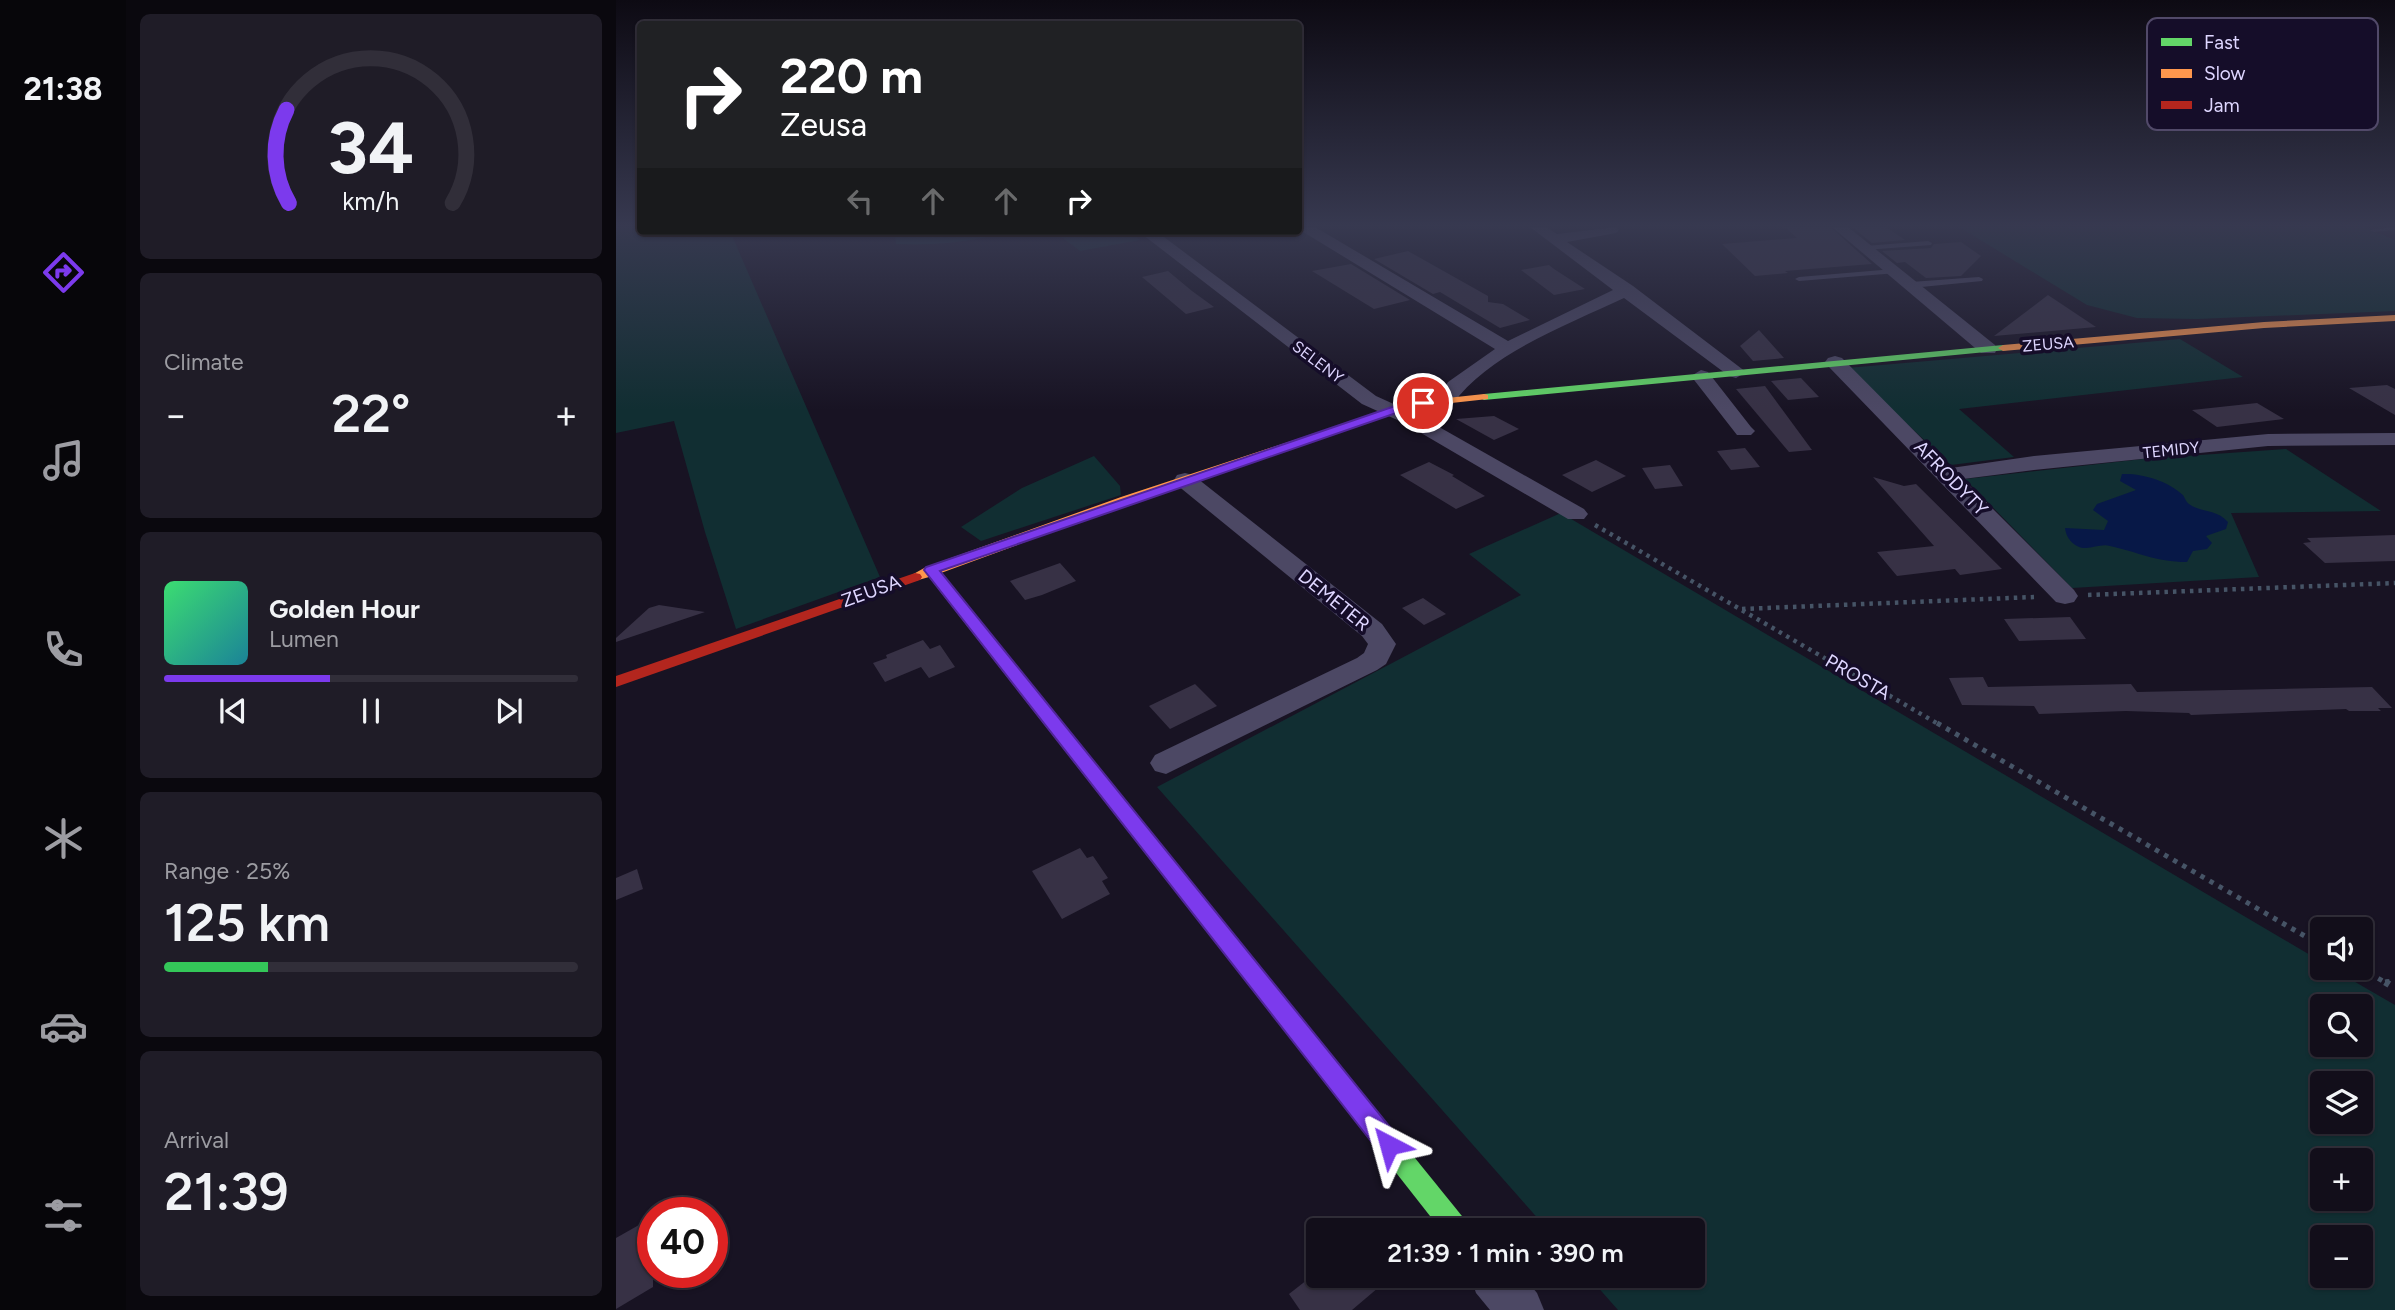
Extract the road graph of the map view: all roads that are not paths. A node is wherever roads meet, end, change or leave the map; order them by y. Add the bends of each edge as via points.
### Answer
1 (1221, 288) edge
2 (1407, 288) edge
3 (1624, 288) edge
4 (1915, 288) edge
5 (1627, 290) junction
6 (2391, 321) edge
7 (1508, 349) junction
8 (1988, 349) junction
9 (1835, 362) junction
10 (1736, 372) junction
11 (1701, 376) junction
12 (1446, 400) junction
13 (1392, 410) junction
14 (1744, 431) dead end
15 (2395, 439) edge
16 (1947, 475) junction
17 (1185, 480) junction
18 (1576, 514) road end
19 (931, 570) junction
20 (2065, 596) dead end
21 (616, 681) edge
22 (1166, 763) dead end
23 (1447, 1218) edge
24 (1503, 1288) edge
25 (1520, 1310) edge

1 - 13 street, SELENY via 1369,400
2 - 7 street
3 - 5 street
4 - 8 street
5 - 7 street
5 - 10 street
6 - 8 street, ZEUSA via 2278,324
7 - 12 street via 1453,387
8 - 9 street, ZEUSA
9 - 10 street, ZEUSA
9 - 16 street, AFRODYTY
10 - 11 street, ZEUSA
11 - 12 street, ZEUSA
11 - 14 street
12 - 13 street, ZEUSA
13 - 17 street, ZEUSA
13 - 18 street
15 - 16 street, TEMIDY via 2268,440
16 - 20 street, AFRODYTY
17 - 19 street, ZEUSA
17 - 22 street, DEMETER via 1372,630 1382,644 1376,658 1367,664
19 - 21 street, ZEUSA
19 - 23 street
24 - 25 street

